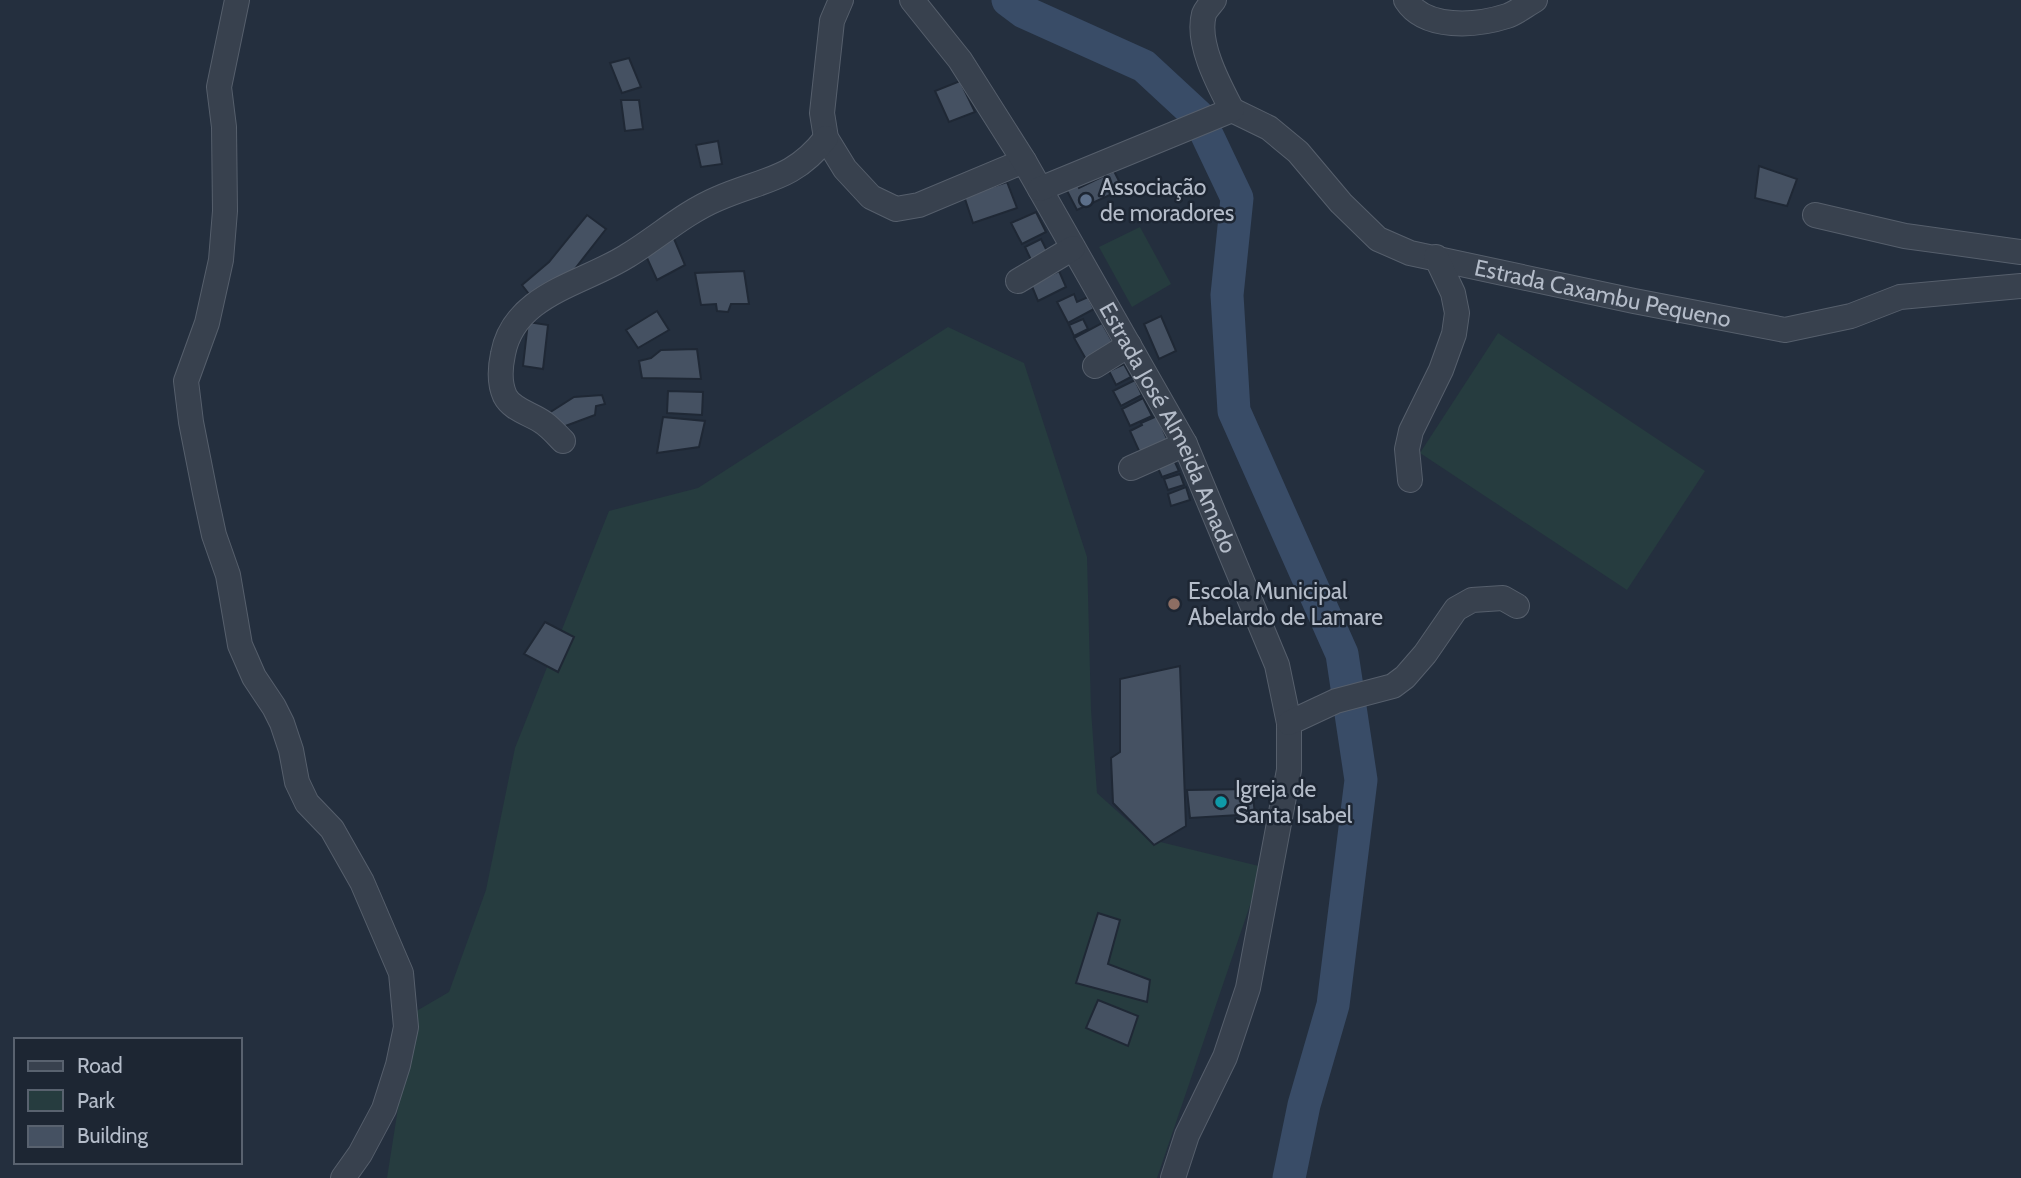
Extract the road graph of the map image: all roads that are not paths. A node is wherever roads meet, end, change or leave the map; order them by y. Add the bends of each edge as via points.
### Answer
1 (237, 0) edge
2 (841, 0) edge
3 (912, 0) edge
4 (1214, 0) edge
5 (1406, 0) edge
6 (1535, 0) edge
7 (1226, 113) junction
8 (825, 138) junction
9 (1024, 161) junction
10 (1040, 189) junction
11 (1815, 215) dead end
12 (1073, 248) junction
13 (2021, 252) edge
14 (1436, 257) junction
15 (1018, 281) dead end
16 (2021, 286) edge
17 (1129, 345) junction
18 (1095, 366) dead end
19 (563, 442) dead end
20 (1185, 444) junction
21 (1131, 468) dead end
22 (1410, 480) dead end
23 (1517, 606) dead end
24 (1289, 723) junction
25 (343, 1178) edge
26 (1173, 1178) edge

1 - 25 street via 219,87 225,211 221,260 207,323 186,381 205,493 228,575 240,645 282,723 307,803 332,829 362,882 401,973 406,1027 398,1065 384,1109
2 - 8 street via 832,22 822,113
3 - 9 street, Estrada José Almeida Amado via 960,60
4 - 7 street via 1205,13 1203,35
5 - 6 street via 1413,11 1439,23 1507,16
7 - 10 street
7 - 14 street, Estrada Caxambu Pequeno via 1269,128 1298,152 1378,239 1410,253
8 - 9 street via 871,197 896,209 919,205
8 - 19 street via 794,171 715,200 625,258 541,299 514,324 500,371 506,398
9 - 10 street, Estrada José Almeida Amado
10 - 12 street, Estrada José Almeida Amado
11 - 13 street via 1905,236
12 - 15 street
12 - 17 street, Estrada José Almeida Amado
14 - 16 street, Estrada Caxambu Pequeno via 1786,330 1851,316 1900,297
14 - 22 street via 1457,313 1441,370 1411,430 1407,449
17 - 18 street
17 - 20 street, Estrada José Almeida Amado
20 - 21 street
20 - 24 street, Estrada José Almeida Amado via 1278,665
23 - 24 street via 1503,598 1472,600 1456,609 1405,677
24 - 26 street, Estrada José Almeida Amado via 1289,770 1248,988 1225,1057 1186,1135

